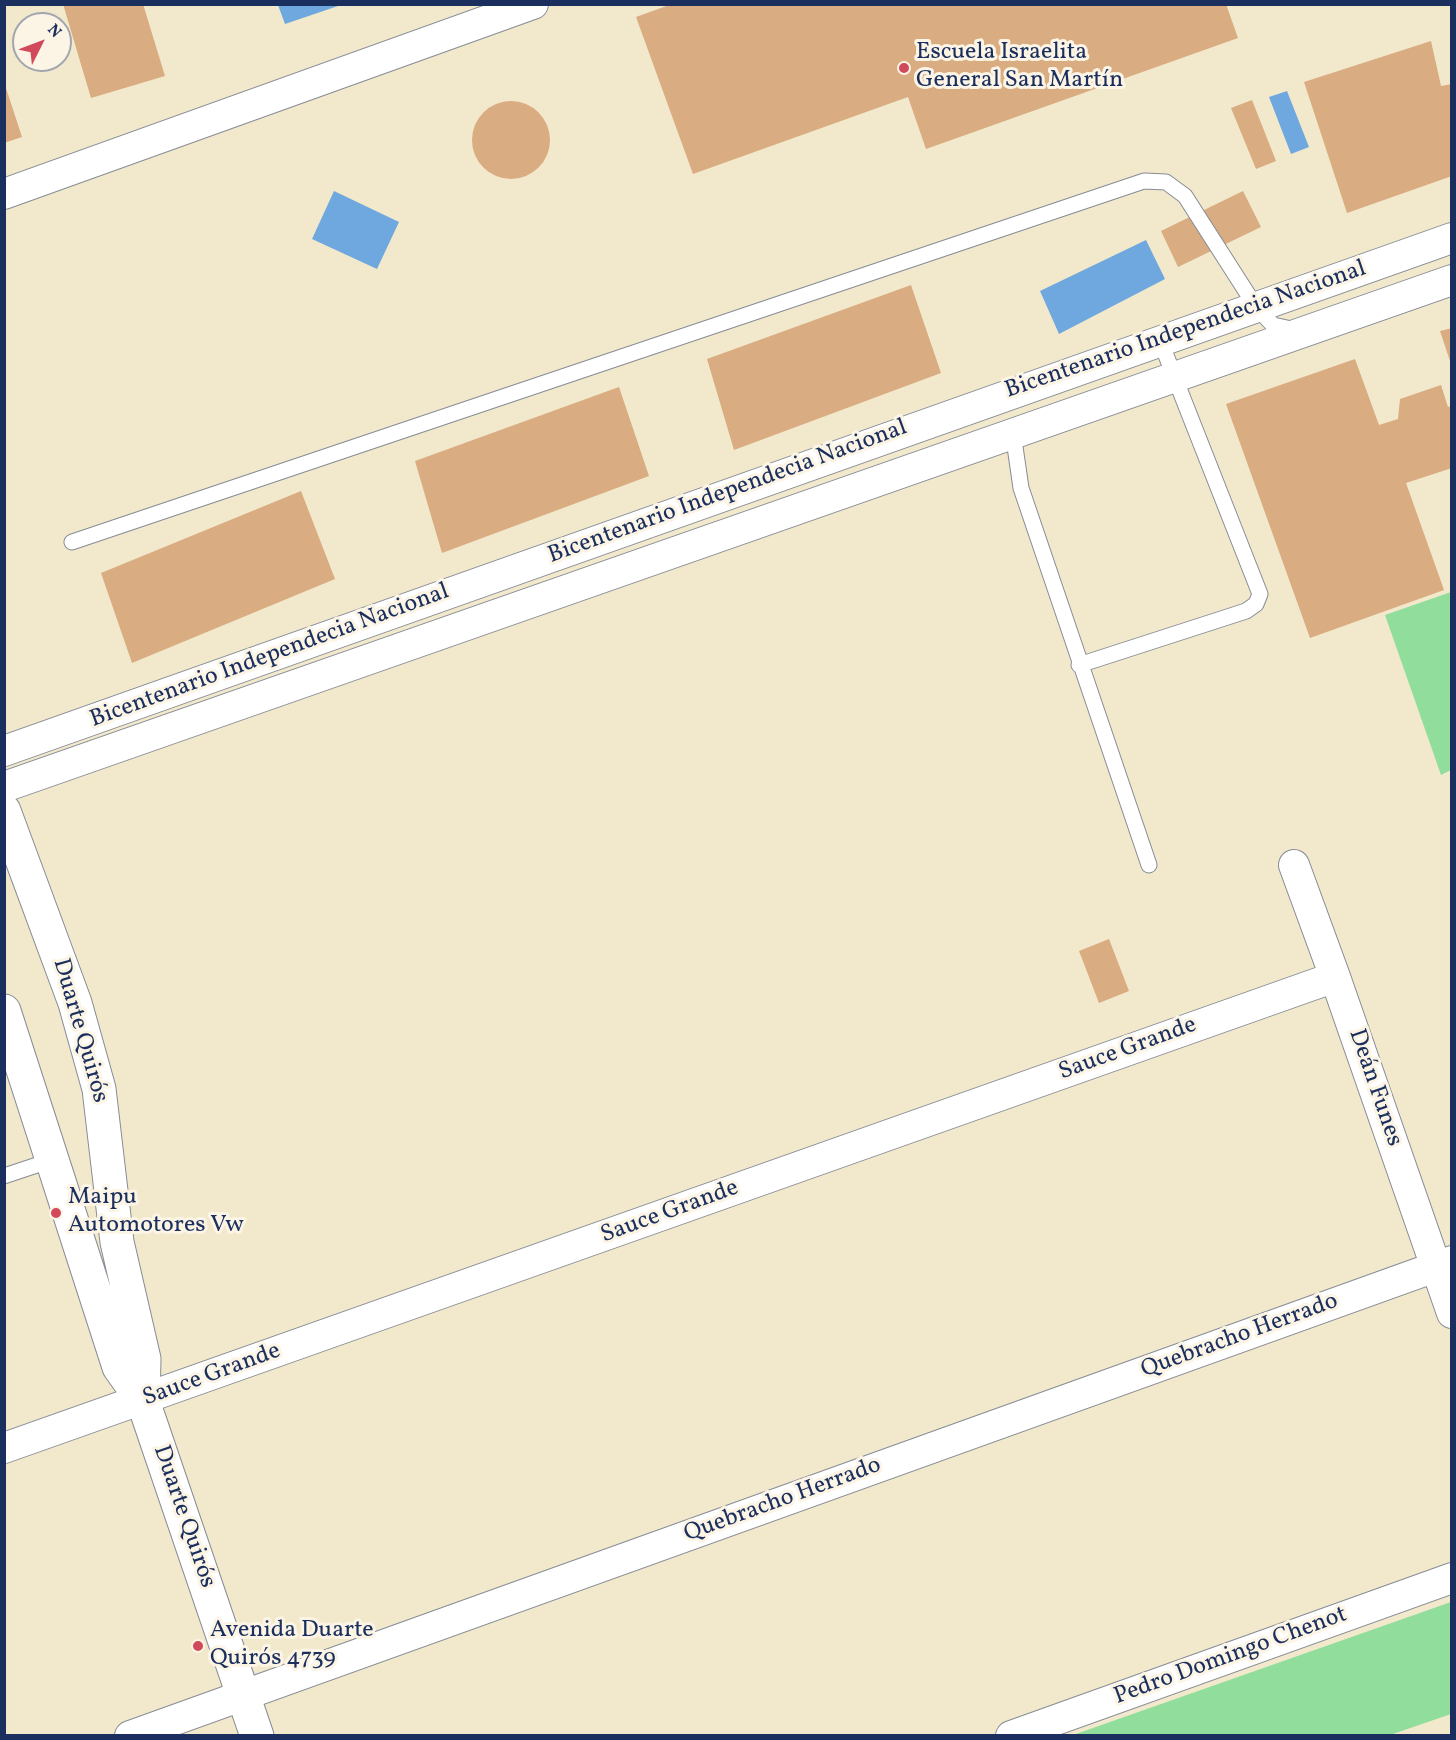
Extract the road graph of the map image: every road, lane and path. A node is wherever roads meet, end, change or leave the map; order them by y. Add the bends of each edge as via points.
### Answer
1 (533, 4) edge
2 (4, 194) edge
3 (1452, 238) edge
4 (1452, 280) edge
5 (1256, 307) junction
6 (1305, 331) junction
7 (1160, 340) junction
8 (1114, 356) junction
9 (1174, 377) junction
10 (1013, 433) junction
11 (72, 542) dead end
12 (1079, 665) junction
13 (4, 751) edge
14 (4, 787) edge
15 (4, 811) edge
16 (1294, 865) dead end
17 (1149, 866) dead end
18 (1335, 977) junction
19 (4, 1011) edge
20 (52, 1160) junction
21 (4, 1176) edge
22 (1444, 1264) edge
23 (1452, 1313) edge
24 (143, 1401) junction
25 (4, 1448) edge
26 (1452, 1578) edge
27 (244, 1694) junction
28 (130, 1736) edge
29 (257, 1736) edge
30 (1011, 1736) edge

1 - 2 street
3 - 5 street, Bicentenario Independecia Nacional
4 - 6 street, Bicentenario Independecia Nacional
5 - 6 lane via 1273,325
5 - 7 street, Bicentenario Independecia Nacional
5 - 11 lane via 1185,196 1166,182 1144,181
6 - 9 street, Bicentenario Independecia Nacional
7 - 8 street, Bicentenario Independecia Nacional
7 - 9 lane
8 - 10 street
8 - 13 street, Bicentenario Independecia Nacional
9 - 10 street, Bicentenario Independecia Nacional
9 - 12 lane via 1260,594 1256,604 1246,611
10 - 12 lane via 1021,488
10 - 14 street, Bicentenario Independecia Nacional
12 - 17 lane
15 - 24 main road, Duarte Quirós via 75,1003 99,1089 117,1242 144,1359
16 - 18 street, Deán Funes
18 - 22 street, Deán Funes
18 - 24 street, Sauce Grande
19 - 20 main road, Duarte Quirós
20 - 21 lane
20 - 24 main road, Duarte Quirós via 119,1367
22 - 23 street, Deán Funes
22 - 27 street, Quebracho Herrado
24 - 25 street, Sauce Grande
24 - 27 main road, Duarte Quirós
26 - 30 street, Pedro Domingo Chenot
27 - 28 street, Quebracho Herrado
27 - 29 main road, Duarte Quirós

